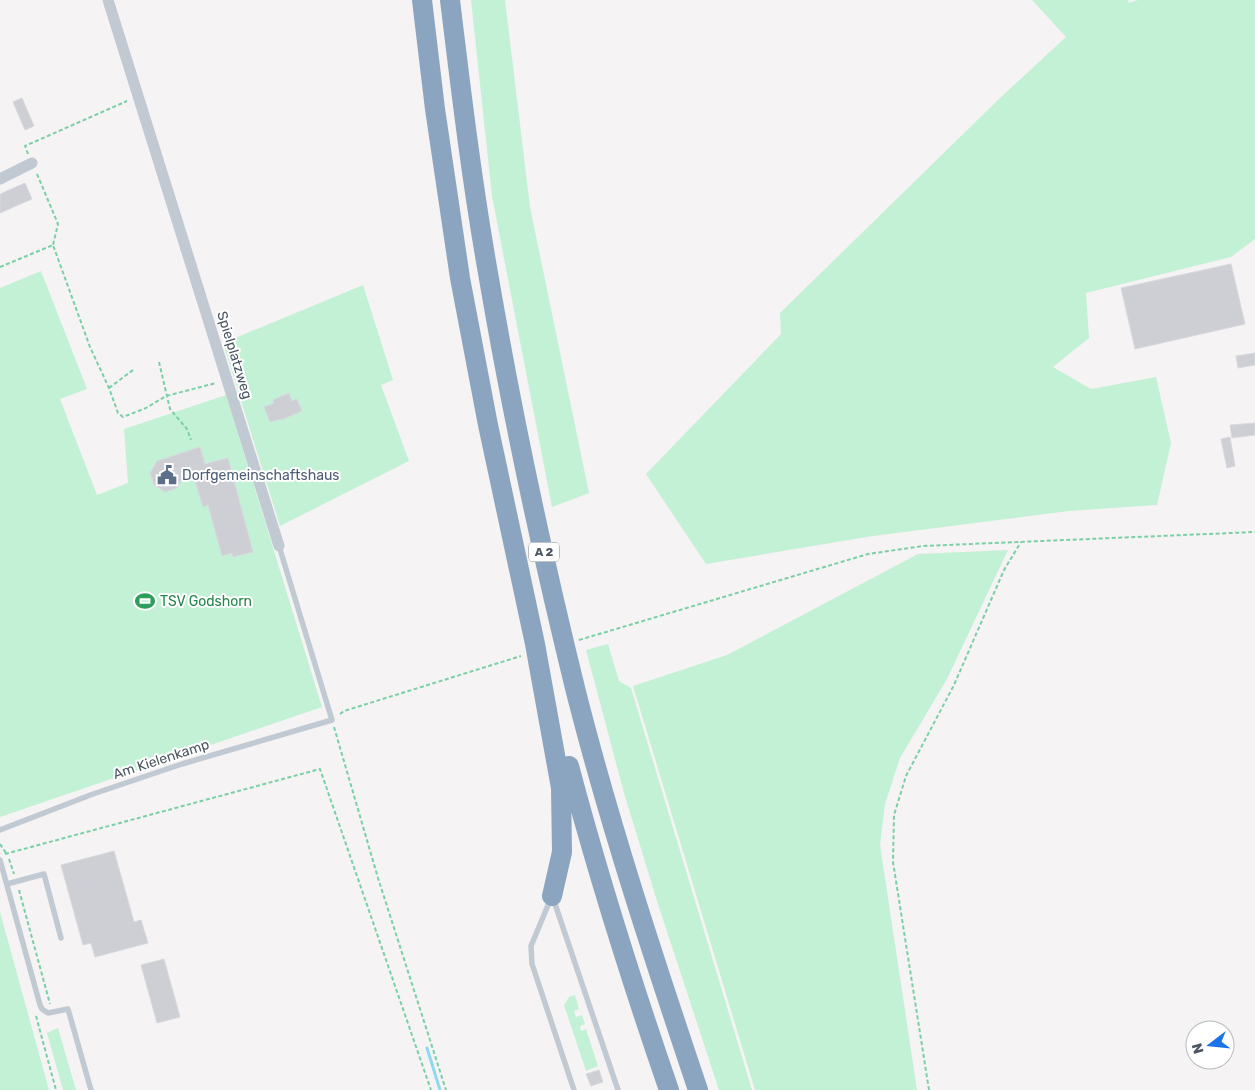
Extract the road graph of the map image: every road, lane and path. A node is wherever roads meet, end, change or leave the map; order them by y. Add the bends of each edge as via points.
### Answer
1 (108, 0) edge
2 (422, 0) edge
3 (450, 0) edge
4 (138, 96) junction
5 (32, 163) junction
6 (0, 179) edge
7 (53, 245) junction
8 (0, 267) edge
9 (159, 362) dead end
10 (133, 370) dead end
11 (228, 380) junction
12 (109, 388) junction
13 (166, 396) junction
14 (191, 440) dead end
15 (1255, 532) edge
16 (1021, 542) junction
17 (279, 546) joint
18 (622, 628) dead end
19 (535, 644) junction
20 (477, 669) dead end
21 (332, 720) junction
22 (0, 830) edge
23 (0, 844) edge
24 (7, 854) junction
25 (0, 856) edge
26 (0, 860) edge
27 (16, 882) junction
28 (7, 884) junction
29 (552, 896) junction
30 (61, 938) dead end
31 (53, 1013) junction
32 (35, 1014) dead end
33 (56, 1090) edge
34 (91, 1090) edge
35 (431, 1090) edge
36 (446, 1090) edge
37 (574, 1090) edge
38 (618, 1090) edge
39 (669, 1090) edge
40 (698, 1090) edge
41 (930, 1090) edge

1 - 4 street, Spielplatzweg
2 - 19 highway, A 2 via 460,278
3 - 40 highway, A 2 via 488,272 551,586 577,694 618,839
4 - 5 path via 25,146
4 - 11 street, Spielplatzweg
5 - 6 street
5 - 7 path via 58,224
7 - 8 path
7 - 12 path via 90,347
9 - 13 path
10 - 12 path
11 - 13 path
11 - 17 street, Spielplatzweg
12 - 13 path via 118,413 123,417
13 - 14 path via 170,409 188,429
15 - 16 path
16 - 18 path via 923,546 868,554
16 - 41 path via 1004,570 954,686 906,776 894,815 893,862
17 - 21 lane, Spielplatzweg
19 - 29 highway via 561,788 562,852
19 - 39 highway, A 2 via 593,856
20 - 21 path via 344,711
21 - 22 lane, Am Kielenkamp via 173,767
21 - 36 path via 378,878
23 - 24 path
24 - 25 path
24 - 27 path
24 - 35 path via 320,769
26 - 28 lane
27 - 28 lane
27 - 30 lane via 44,874
27 - 31 path
28 - 31 lane via 40,1005 44,1011
29 - 37 lane via 531,946 532,964
29 - 38 lane
31 - 34 lane via 68,1009
32 - 33 path

